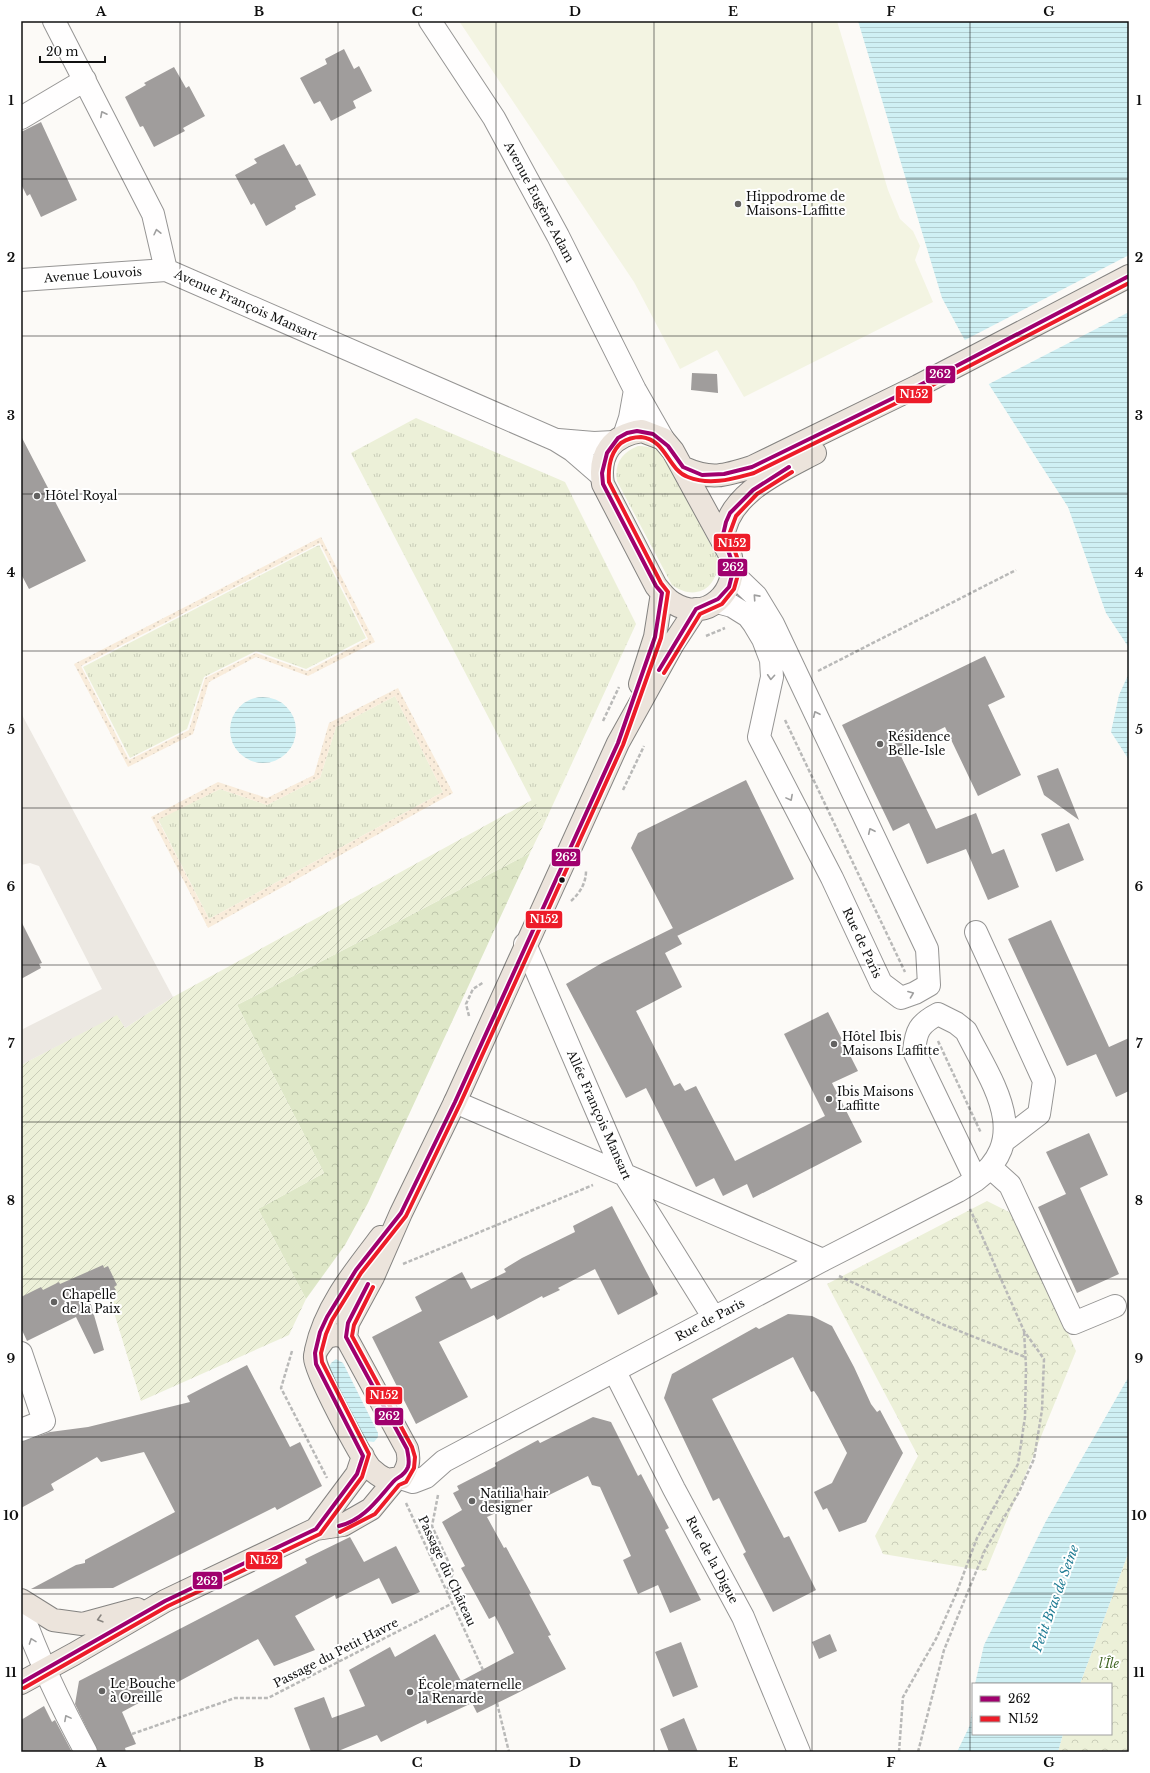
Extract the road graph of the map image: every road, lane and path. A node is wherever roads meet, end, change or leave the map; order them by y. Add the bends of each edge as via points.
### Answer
1 (54, 21) edge
2 (430, 21) edge
3 (85, 80) junction
4 (21, 118) edge
5 (166, 270) junction
6 (1129, 276) edge
7 (21, 280) edge
8 (1129, 292) edge
9 (635, 390) junction
10 (921, 392) junction
11 (619, 439) junction
12 (663, 439) junction
13 (556, 440) junction
14 (684, 468) junction
15 (602, 476) junction
16 (723, 541) junction
17 (1016, 570) dead end
18 (733, 574) junction
19 (662, 593) junction
20 (717, 602) junction
21 (696, 609) junction
22 (730, 628) dead end
23 (703, 639) dead end
24 (800, 680) junction
25 (621, 682) dead end
26 (601, 725) dead end
27 (618, 743) junction
28 (976, 932) dead end
29 (525, 944) junction
30 (487, 976) dead end
31 (466, 1022) dead end
32 (454, 1102) junction
33 (1005, 1140) junction
34 (622, 1172) junction
35 (983, 1173) junction
36 (401, 1213) junction
37 (824, 1260) junction
38 (373, 1277) junction
39 (1114, 1306) dead end
40 (714, 1318) junction
41 (1024, 1331) dead end
42 (346, 1337) junction
43 (294, 1345) dead end
44 (21, 1353) edge
45 (315, 1353) junction
46 (1025, 1357) junction
47 (615, 1372) junction
48 (21, 1430) edge
49 (363, 1456) junction
50 (409, 1457) junction
51 (444, 1461) junction
52 (323, 1470) dead end
53 (398, 1479) junction
54 (439, 1490) dead end
55 (316, 1530) junction
56 (447, 1591) junction
57 (21, 1600) edge
58 (165, 1601) junction
59 (453, 1603) junction
60 (21, 1610) edge
61 (44, 1670) junction
62 (483, 1670) dead end
63 (21, 1683) edge
64 (497, 1703) dead end
65 (132, 1734) dead end
66 (86, 1752) edge
67 (509, 1752) edge
68 (799, 1752) edge
69 (899, 1752) edge

1 - 3 street, Avenue François Mansart
2 - 9 street, Avenue Eugène Adam via 494,118 558,236
3 - 4 street
5 -> 3 street, Avenue François Mansart via 153,214
5 - 7 street, Avenue Louvois
5 - 13 street, Avenue François Mansart
6 - 10 main road
8 - 10 main road
9 - 11 street via 630,418
9 - 12 street, Avenue Eugène Adam
10 - 14 main road via 734,473 708,476
10 - 16 main road via 757,486 727,520
11 - 12 main road via 642,431
11 - 13 street, Avenue François Mansart via 594,443
11 - 15 main road via 603,461
12 - 14 main road
13 - 15 street, Avenue François Mansart
14 - 16 main road
15 - 19 main road via 656,586
16 - 18 main road via 731,556
17 - 24 path
18 - 20 main road via 727,590
24 -> 18 street, Rue de Paris via 761,603
19 - 21 main road via 675,604
19 - 27 main road via 655,637
20 - 21 main road
20 -> 24 street, Rue de Paris via 732,606 748,616 762,639 771,660 772,677 759,737 832,878 881,983 901,998 929,985 927,949
21 - 27 main road via 673,644
22 - 23 path via 721,629
25 - 26 path
27 - 29 main road
28 - 33 street via 1044,1080 1039,1114
29 - 32 main road
29 - 34 street, Allée François Mansart
30 - 31 path via 484,983 473,989 466,1004 469,1015
32 - 34 street
32 - 36 main road
33 - 35 street, Rue de Paris via 999,1154
33 - 35 street, Rue de Paris via 1005,1114 1001,1102 966,1031 938,1014 928,1019 916,1032 914,1050
34 - 37 street
34 - 38 path
34 - 40 street, Allée François Mansart
35 - 37 street, Rue de Paris via 958,1191
35 - 39 street via 1010,1185 1074,1323
36 - 38 main road
36 - 45 main road via 356,1270 327,1317
37 - 40 street, Rue de Paris
37 - 46 path via 840,1277 944,1325
38 - 42 main road via 348,1323
40 - 47 street, Rue de Paris
41 - 46 path
42 - 45 main road via 326,1337
42 - 50 main road via 404,1442
43 - 52 path via 281,1388
44 - 48 street via 44,1421
45 - 49 main road via 316,1364
46 - 69 path via 1025,1418 1018,1464 977,1538 956,1594 936,1637 903,1696
47 - 51 street, Rue de Paris
47 - 68 street, Rue de la Digue via 743,1618
49 - 53 main road via 370,1468 380,1476 387,1480
49 - 55 main road via 357,1474
50 - 51 street
50 - 53 main road via 408,1467
51 - 53 street, Rue de Paris via 426,1477 413,1482
53 - 55 main road via 371,1509 343,1525
53 - 56 path, Passage du Château
54 - 56 path via 432,1526 453,1572
55 - 58 main road
56 - 59 path, Passage du Château
58 -> 57 main road via 82,1624 52,1620
58 - 61 main road
59 - 62 path, Passage du Château
59 - 65 path, Passage du Petit Havre via 268,1698 235,1698
61 -> 60 street
61 - 63 main road
66 -> 61 street
64 - 67 path

